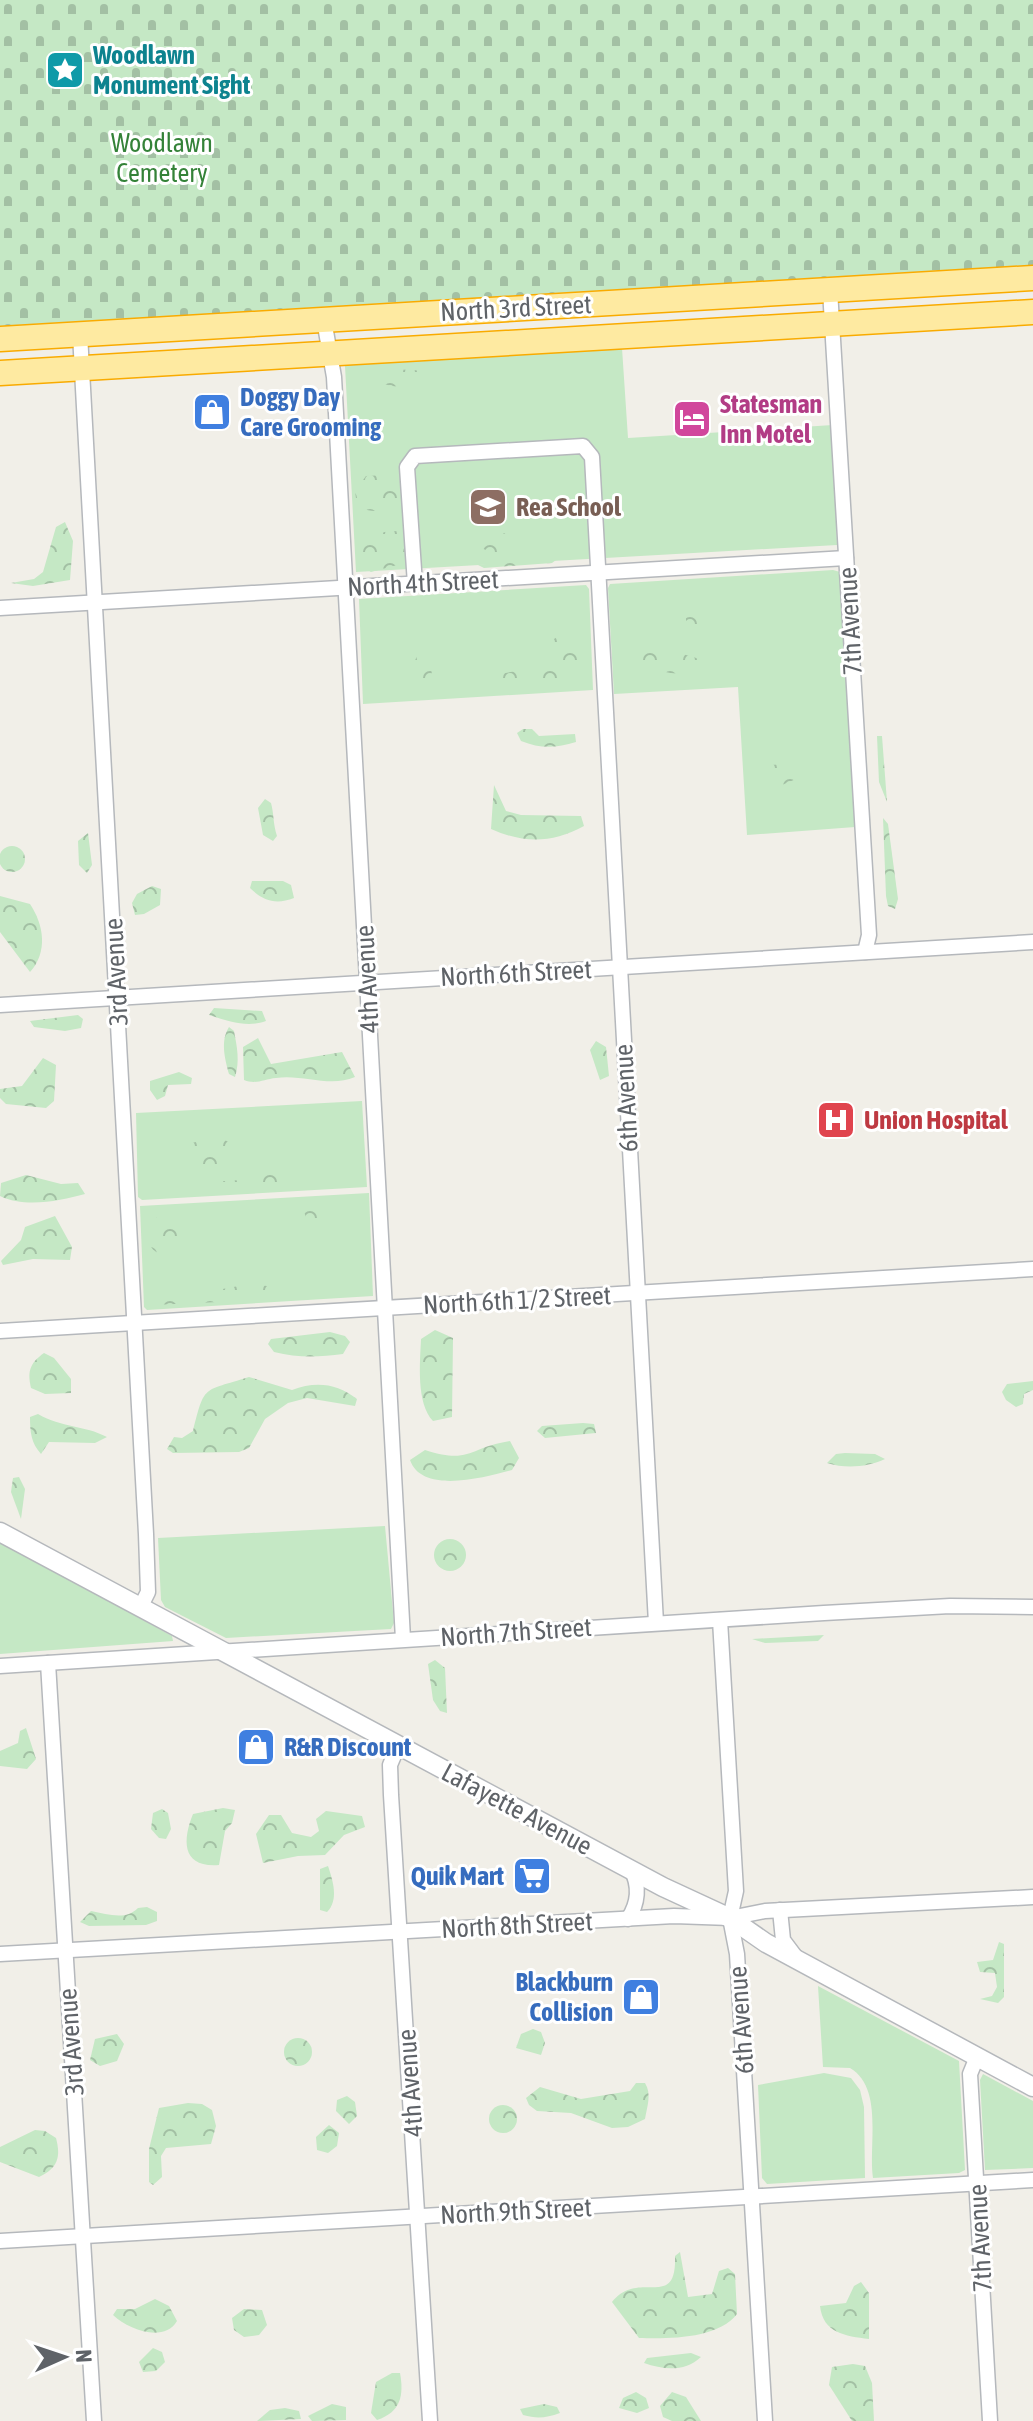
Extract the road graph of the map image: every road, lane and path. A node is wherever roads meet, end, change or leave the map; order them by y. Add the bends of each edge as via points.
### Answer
1 (1033, 278) edge
2 (830, 290) junction
3 (1033, 312) edge
4 (324, 320) junction
5 (832, 324) junction
6 (80, 334) junction
7 (0, 339) edge
8 (330, 354) junction
9 (83, 368) junction
10 (0, 373) edge
11 (846, 558) junction
12 (597, 573) junction
13 (415, 584) junction
14 (345, 588) junction
15 (96, 603) junction
16 (0, 608) edge
17 (1033, 942) edge
18 (865, 952) junction
19 (619, 967) junction
20 (367, 982) junction
21 (117, 997) junction
22 (0, 1005) edge
23 (1033, 1269) edge
24 (637, 1293) junction
25 (385, 1308) junction
26 (135, 1322) junction
27 (0, 1331) edge
28 (0, 1532) edge
29 (1033, 1607) edge
30 (140, 1608) junction
31 (720, 1620) junction
32 (656, 1623) junction
33 (403, 1639) junction
34 (219, 1652) junction
35 (48, 1663) junction
36 (0, 1666) edge
37 (398, 1746) junction
38 (631, 1869) junction
39 (1033, 1897) edge
40 (780, 1910) junction
41 (730, 1918) junction
42 (628, 1919) junction
43 (400, 1931) junction
44 (66, 1951) junction
45 (0, 1954) edge
46 (801, 1962) junction
47 (977, 2057) junction
48 (1033, 2087) edge
49 (1033, 2180) edge
50 (977, 2184) junction
51 (753, 2197) junction
52 (418, 2216) junction
53 (83, 2236) junction
54 (0, 2241) edge
55 (94, 2421) edge
56 (430, 2421) edge
57 (765, 2421) edge
58 (990, 2421) edge

1 - 2 highway, North 3rd Street
2 - 4 highway, North 3rd Street
2 - 5 street, 7th Avenue
3 - 5 highway, North 3rd Street
4 - 6 highway, North 3rd Street
4 - 8 street, 4th Avenue
5 - 8 highway, North 3rd Street
5 - 11 street, 7th Avenue
6 - 7 highway, North 3rd Street
6 - 9 street, 3rd Avenue
8 - 9 highway, North 3rd Street
8 - 14 street, 4th Avenue
9 - 10 highway, North 3rd Street
9 - 15 street, 3rd Avenue
11 - 12 street, North 4th Street
11 - 18 street, 7th Avenue via 869,935
12 - 13 street, North 4th Street
12 - 13 street, 6th Avenue via 592,457 583,446 426,453 415,456 407,467
12 - 19 street, 6th Avenue
13 - 14 street, North 4th Street
14 - 15 street, North 4th Street
14 - 20 street, 4th Avenue
15 - 16 street, North 4th Street
15 - 21 street, 3rd Avenue
17 - 18 street, North 6th Street
18 - 19 street, North 6th Street
19 - 20 street, North 6th Street
19 - 24 street, 6th Avenue
20 - 21 street, North 6th Street
20 - 25 street, 4th Avenue
21 - 22 street, North 6th Street
21 - 26 street, 3rd Avenue
23 - 24 street, North 6th 1/2 Street
24 - 25 street, North 6th 1/2 Street
24 - 32 street, 6th Avenue
25 - 26 street, North 6th 1/2 Street
25 - 33 street, 4th Avenue
26 - 27 street, North 6th 1/2 Street
26 - 30 street, 3rd Avenue via 148,1592
28 - 30 street, Lafayette Avenue
29 - 31 street, North 7th Street via 950,1606
30 - 34 street, Lafayette Avenue
31 - 32 street, North 7th Street
31 - 41 street, 6th Avenue via 736,1891
32 - 33 street, North 7th Street
33 - 34 street, North 7th Street
34 - 35 street, North 7th Street
34 - 37 street, Lafayette Avenue
35 - 36 street, North 7th Street
35 - 44 street, 3rd Avenue
37 - 38 street, Lafayette Avenue
37 - 43 street, 4th Avenue via 390,1765
38 - 41 street, Lafayette Avenue
38 - 42 street via 637,1896
39 - 40 street, North 8th Street
40 - 41 street, North 8th Street
40 - 46 street via 783,1940
41 - 42 street, North 8th Street
41 - 46 street, Lafayette Avenue
41 - 51 street, 6th Avenue via 737,1954
42 - 43 street, North 8th Street
43 - 44 street, North 8th Street
43 - 52 street, 4th Avenue
44 - 45 street, North 8th Street
44 - 53 street, 3rd Avenue
46 - 47 street, Lafayette Avenue
47 - 48 street, Lafayette Avenue
47 - 50 street, 7th Avenue via 970,2074
49 - 50 street, North 9th Street
50 - 51 street, North 9th Street
50 - 58 street, 7th Avenue
51 - 52 street, North 9th Street
51 - 57 street, 6th Avenue
52 - 53 street, North 9th Street
52 - 56 street, 4th Avenue
53 - 54 street, North 9th Street
53 - 55 street, 3rd Avenue

